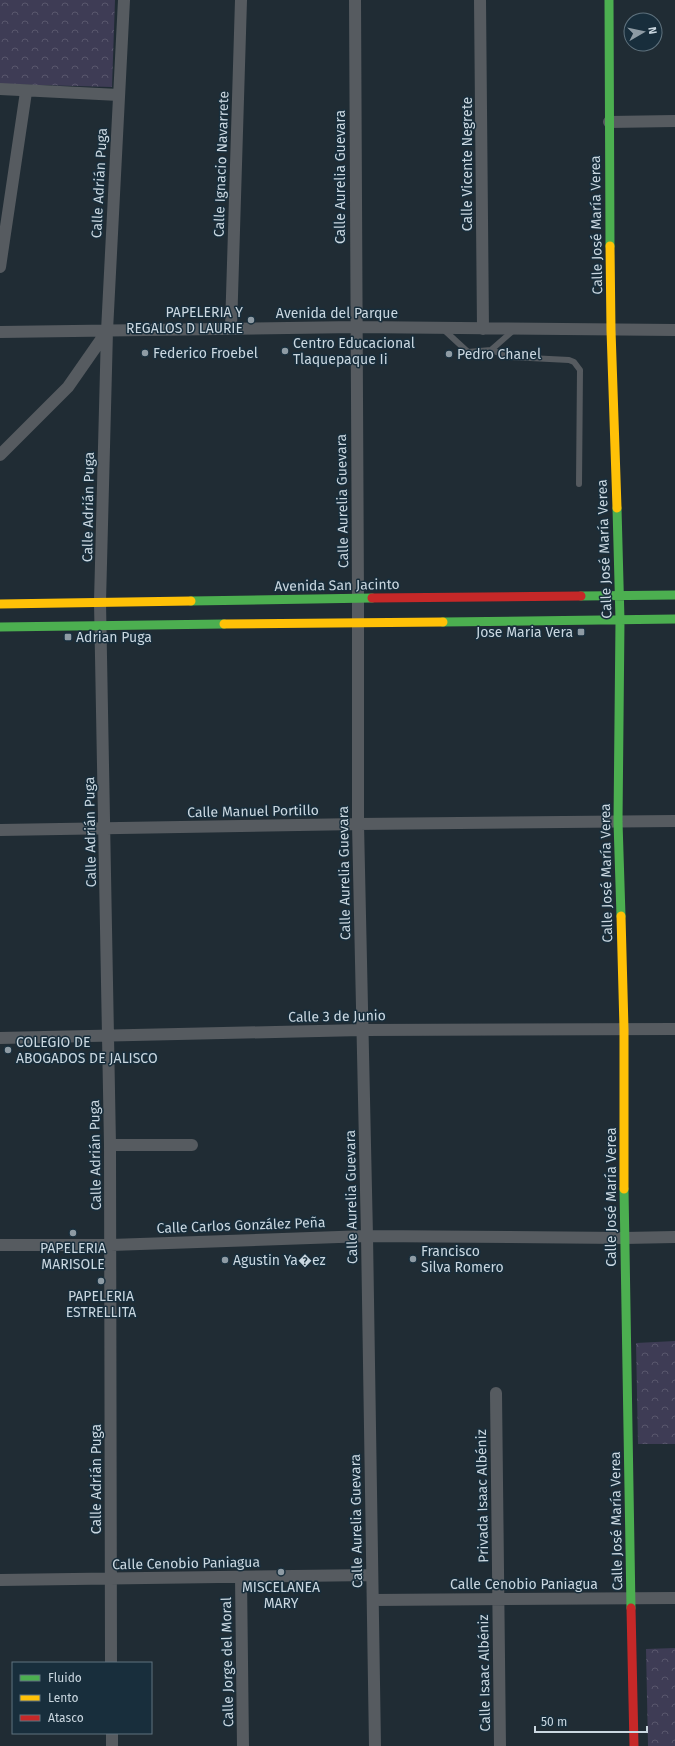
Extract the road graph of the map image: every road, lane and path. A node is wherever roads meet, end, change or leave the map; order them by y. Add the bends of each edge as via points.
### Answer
1 (124, 0) edge
2 (241, 0) edge
3 (355, 0) edge
4 (480, 0) edge
5 (608, 0) edge
6 (0, 90) edge
7 (26, 92) junction
8 (119, 95) junction
9 (609, 122) junction
10 (675, 122) edge
11 (0, 266) edge
12 (356, 327) junction
13 (442, 328) junction
14 (231, 329) junction
15 (483, 329) junction
16 (515, 329) junction
17 (611, 330) junction
18 (675, 330) edge
19 (107, 331) junction
20 (0, 332) edge
21 (491, 350) junction
22 (0, 455) edge
23 (579, 484) dead end
24 (675, 596) edge
25 (620, 597) junction
26 (358, 598) junction
27 (100, 602) junction
28 (0, 604) edge
29 (675, 619) edge
30 (620, 620) junction
31 (358, 623) junction
32 (100, 626) junction
33 (0, 627) edge
34 (675, 821) edge
35 (618, 822) junction
36 (358, 824) junction
37 (105, 829) junction
38 (0, 830) edge
39 (624, 1029) junction
40 (675, 1029) edge
41 (362, 1030) junction
42 (108, 1036) junction
43 (0, 1038) edge
44 (110, 1145) junction
45 (192, 1145) dead end
46 (367, 1236) junction
47 (675, 1237) edge
48 (624, 1238) junction
49 (0, 1245) edge
50 (111, 1245) junction
51 (496, 1393) dead end
52 (372, 1575) junction
53 (241, 1577) junction
54 (112, 1579) junction
55 (0, 1580) edge
56 (675, 1598) edge
57 (498, 1599) junction
58 (631, 1599) junction
59 (372, 1600) junction
60 (112, 1662) edge
61 (112, 1734) edge
62 (112, 1746) edge
63 (243, 1746) edge
64 (375, 1746) edge
65 (500, 1746) edge
66 (634, 1746) edge

1 - 8 street, Calle Adrián Puga
2 - 14 street, Calle Ignacio Navarrete
3 - 12 street, Calle Aurelia Guevara
4 - 15 street, Calle Vicente Negrete
5 - 9 street, Calle José María Verea
6 - 7 street
7 - 8 street
7 - 11 street
8 - 19 street, Calle Adrián Puga
9 - 10 street
9 - 17 street, Calle José María Verea
12 - 13 street, Avenida del Parque
12 - 14 street, Avenida del Parque
12 - 26 street, Calle Aurelia Guevara
13 - 15 street, Avenida del Parque
13 - 21 lane via 468,352
14 - 19 street, Avenida del Parque
15 - 16 street, Avenida del Parque
16 - 17 street, Avenida del Parque
16 - 21 lane
17 - 18 street, Avenida del Parque
17 - 25 street, Calle José María Verea
19 - 20 street, Avenida del Parque
19 - 22 street via 68,387
19 - 27 street, Calle Adrián Puga
21 - 23 lane via 510,357 569,360 578,365
24 - 25 street, Avenida San Jacinto
25 - 26 street, Avenida San Jacinto
25 - 30 street, Calle José María Verea
26 - 27 street, Avenida San Jacinto
26 - 31 street, Calle Aurelia Guevara
27 - 28 street, Avenida San Jacinto
27 - 32 street, Calle Adrián Puga
29 - 30 street
30 - 31 street
30 - 35 street, Calle José María Verea
31 - 32 street
31 - 36 street, Calle Aurelia Guevara
32 - 33 street
32 - 37 street, Calle Adrián Puga
34 - 35 street, Calle Manuel Portillo
35 - 36 street, Calle Manuel Portillo
35 - 39 street, Calle José María Verea
36 - 37 street, Calle Manuel Portillo
36 - 41 street, Calle Aurelia Guevara
37 - 38 street, Calle Manuel Portillo
37 - 42 street, Calle Adrián Puga
39 - 40 street, Calle 3 de Junio
39 - 41 street, Calle 3 de Junio
39 - 48 street, Calle José María Verea
41 - 42 street, Calle 3 de Junio
41 - 46 street, Calle Aurelia Guevara
42 - 43 street, Calle 3 de Junio
42 - 44 street, Calle Adrián Puga
44 - 45 street
44 - 50 street, Calle Adrián Puga
46 - 48 street, Calle Carlos González Peña
46 - 50 street, Calle Carlos González Peña
46 - 52 street, Calle Aurelia Guevara
47 - 48 street, Calle Carlos González Peña
48 - 58 street, Calle José María Verea
49 - 50 street, Calle Carlos González Peña
50 - 54 street, Calle Adrián Puga
51 - 57 street, Privada Isaac Albéniz
52 - 53 street, Calle Cenobio Paniagua
52 - 59 street, Calle Aurelia Guevara
53 - 54 street, Calle Cenobio Paniagua
53 - 63 street, Calle Jorge del Moral
54 - 55 street, Calle Cenobio Paniagua
54 - 60 street, Calle Adrián Puga
56 - 58 street, Calle Cenobio Paniagua
57 - 58 street, Calle Cenobio Paniagua
57 - 59 street, Calle Cenobio Paniagua
57 - 65 street, Calle Isaac Albéniz
58 - 66 street, Calle José María Verea
59 - 64 street, Calle Aurelia Guevara
61 - 62 street

